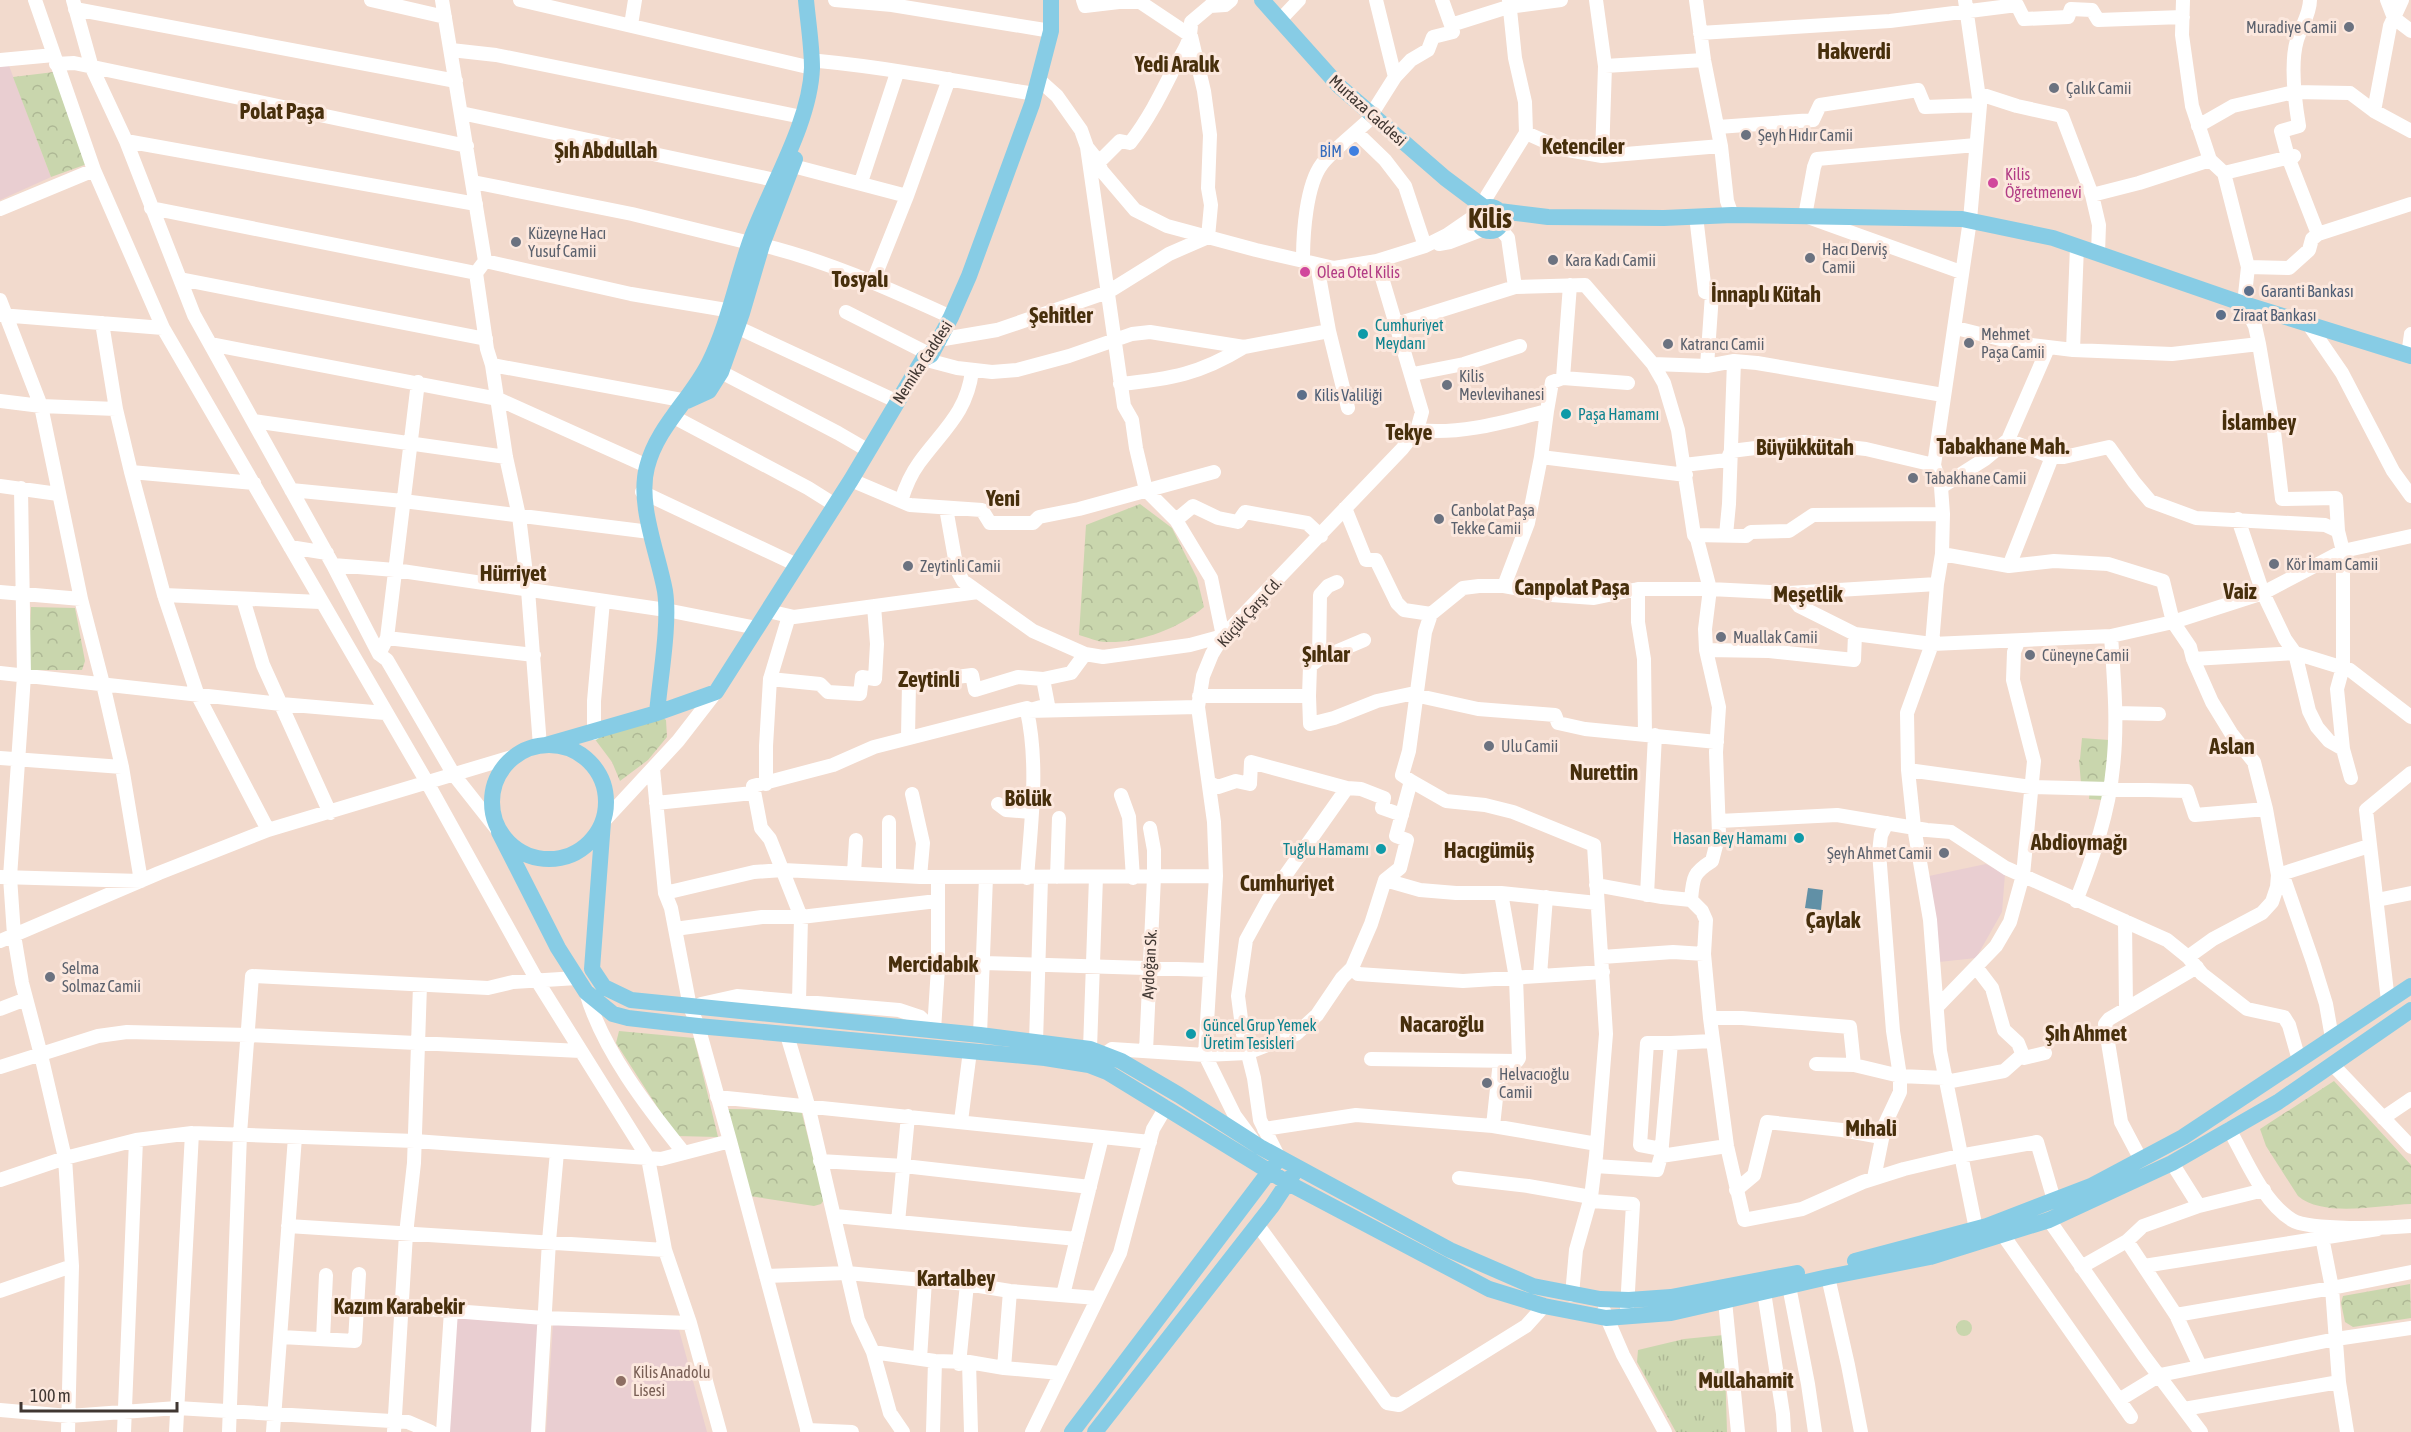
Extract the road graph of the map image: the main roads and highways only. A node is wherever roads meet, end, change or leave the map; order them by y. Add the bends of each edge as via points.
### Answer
1 (806, 0) edge
2 (814, 0) edge
3 (1051, 0) edge
4 (1262, 0) edge
5 (816, 64) junction
6 (756, 244) junction
7 (734, 318) junction
8 (2409, 355) edge
9 (687, 401) junction
10 (657, 713) junction
11 (543, 746) junction
12 (603, 822) junction
13 (499, 831) junction
14 (2411, 986) edge
15 (2411, 1010) edge
16 (1254, 1153) junction
17 (1274, 1165) junction
18 (1297, 1168) junction
19 (1288, 1183) junction
20 (1306, 1193) junction
21 (1250, 1197) junction
22 (1272, 1206) junction
23 (1627, 1308) junction
24 (1072, 1432) edge
25 (1095, 1432) edge

1 - 5 main road
2 - 5 main road
3 - 10 main road, Nemika Caddesi via 1051,31 1036,86 951,317 716,692
4 - 8 main road, Murtaza Caddesi via 1339,86 1489,218 1732,215 1970,220 2053,238 2309,326
5 - 6 main road via 802,117 775,180
5 - 6 main road via 814,111
6 - 7 main road
7 - 9 main road
7 - 9 main road via 721,372 709,391
9 - 10 main road via 672,416 657,442 642,492 665,591
10 - 11 main road
11 - 12 main road via 565,747 595,768 606,803
11 - 13 main road via 516,756 495,782 493,814
12 - 13 main road via 594,838 580,850 554,859 527,855 511,846
12 - 16 main road via 592,969 604,987 631,1000 980,1035 1098,1052 1179,1095
13 - 16 main road via 577,983 614,1014 1089,1065
14 - 23 main road via 2183,1137 2091,1186 1976,1229 1838,1266
15 - 23 main road via 2278,1102 2172,1163 2049,1220 1930,1257 1671,1313
16 - 17 main road
16 - 21 main road
17 - 18 main road
17 - 19 main road
17 - 21 main road
18 - 19 main road
18 - 23 main road via 1450,1250 1533,1286
19 - 20 main road
19 - 22 main road
20 - 22 main road
20 - 23 main road via 1489,1289 1544,1306 1606,1317
21 - 24 main road
22 - 25 main road

